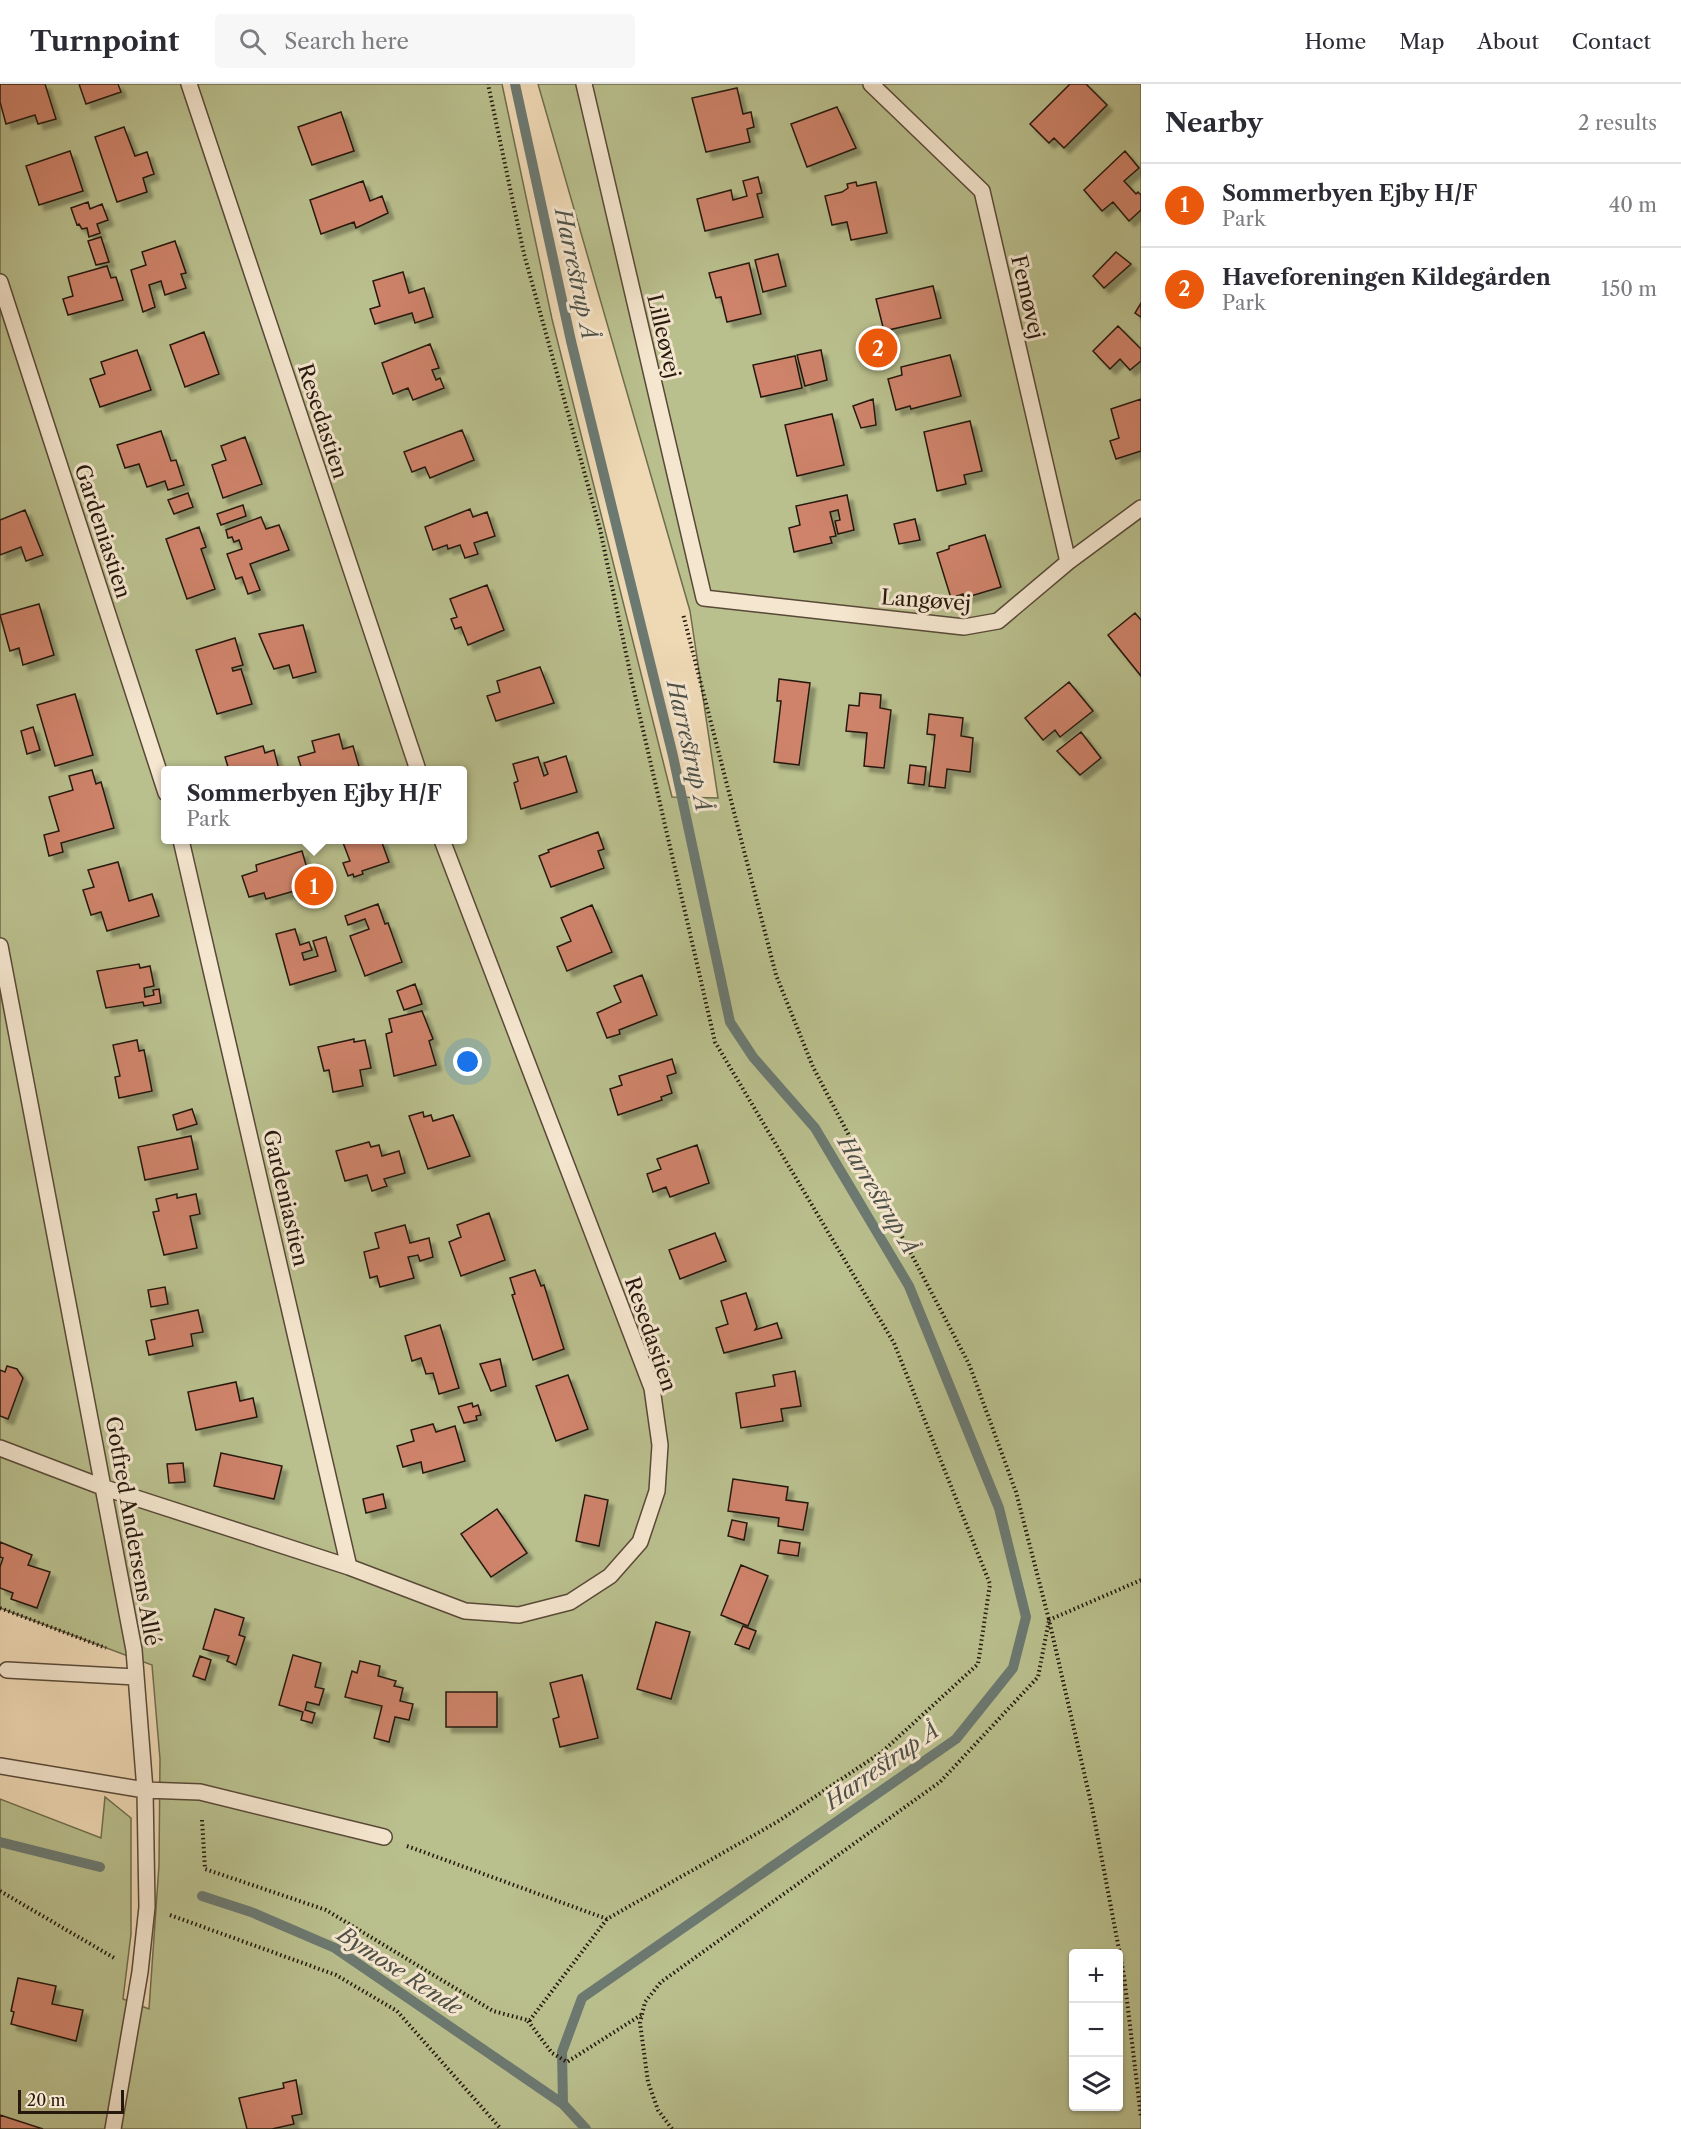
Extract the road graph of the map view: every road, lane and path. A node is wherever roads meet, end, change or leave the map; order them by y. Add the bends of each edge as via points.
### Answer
1 (189, 84) edge
2 (488, 84) edge
3 (584, 84) edge
4 (871, 84) edge
5 (0, 282) edge
6 (1141, 508) edge
7 (1068, 562) junction
8 (704, 598) junction
9 (416, 766) edge
10 (161, 781) edge
11 (182, 844) edge
12 (444, 844) edge
13 (0, 946) edge
14 (0, 1448) edge
15 (105, 1488) junction
16 (349, 1567) junction
17 (1141, 1580) edge
18 (0, 1608) edge
19 (1049, 1620) junction
20 (134, 1650) junction
21 (7, 1670) dead end
22 (136, 1677) junction
23 (0, 1766) edge
24 (146, 1790) junction
25 (200, 1792) junction
26 (384, 1837) joint
27 (0, 1892) edge
28 (147, 1907) junction
29 (607, 1919) junction
30 (140, 1972) junction
31 (642, 2015) junction
32 (527, 2020) junction
33 (1141, 2117) edge
34 (113, 2129) edge
35 (501, 2129) edge
36 (672, 2129) edge

1 - 9 lane, Resedastien
2 - 29 path via 524,254 600,529 715,1042 894,1343 990,1584 978,1664 882,1752 777,1822
3 - 8 lane, Lilleøvej
4 - 7 lane, Femøvej via 982,191
5 - 10 lane, Gardeniastien
6 - 7 lane, Langøvej
7 - 8 lane, Langøvej via 998,621 964,627
8 - 19 path via 682,612 776,975 813,1067 969,1364 1016,1492
11 - 16 lane, Gardeniastien
12 - 16 lane, Resedastien via 652,1388 660,1445 657,1491 640,1542 610,1576 570,1602 519,1615 465,1611
13 - 15 lane, Gotfred Andersens Allé
14 - 15 lane, Resedastien
15 - 16 lane, Resedastien
15 - 20 lane, Gotfred Andersens Allé
17 - 19 path
18 - 20 path via 117,1652
19 - 31 path via 1038,1677 940,1782 661,1982 645,2002
19 - 33 path via 1092,1807 1124,1976
20 - 22 lane, Gotfred Andersens Allé
21 - 22 lane
22 - 24 lane, Gotfred Andersens Allé
23 - 24 lane
24 - 25 lane
24 - 28 lane, Gotfred Andersens Allé
25 - 26 lane
25 - 32 path via 205,1869 326,1910 493,2011
26 - 29 path
27 - 30 path
28 - 30 lane, Gotfred Andersens Allé
28 - 35 path via 336,1975 397,2011
29 - 32 path
30 - 34 lane, Gotfred Andersens Allé
31 - 32 path via 567,2062 552,2053
31 - 36 path via 648,2082 658,2110

